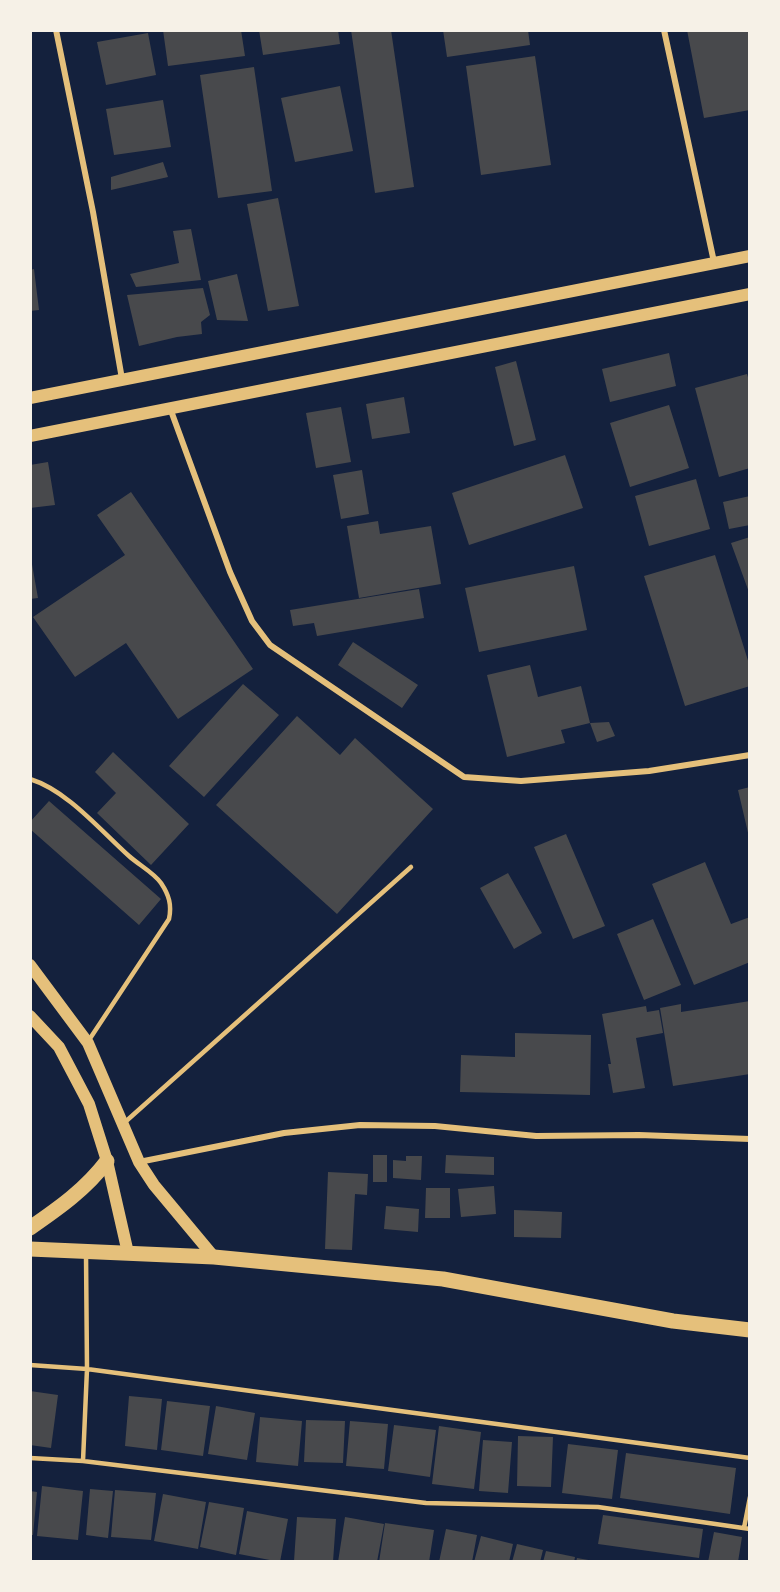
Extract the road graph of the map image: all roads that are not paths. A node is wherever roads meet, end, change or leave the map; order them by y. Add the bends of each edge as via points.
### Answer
1 (56, 30) edge
2 (664, 30) edge
3 (750, 256) edge
4 (714, 262) junction
5 (750, 294) edge
6 (122, 379) junction
7 (30, 398) edge
8 (170, 408) junction
9 (30, 436) edge
10 (750, 755) edge
11 (30, 779) edge
12 (411, 867) dead end
13 (30, 965) edge
14 (30, 1016) edge
15 (88, 1042) junction
16 (122, 1125) junction
17 (750, 1139) edge
18 (107, 1161) junction
19 (139, 1162) junction
20 (30, 1228) edge
21 (30, 1249) edge
22 (86, 1251) junction
23 (128, 1253) junction
24 (213, 1257) junction
25 (750, 1330) edge
26 (30, 1365) edge
27 (87, 1369) junction
28 (30, 1458) edge
29 (750, 1458) edge
30 (83, 1461) junction
31 (750, 1497) edge
32 (747, 1528) edge

1 - 6 street
2 - 4 street
3 - 4 main road
4 - 6 main road
5 - 8 main road
6 - 7 main road
8 - 9 main road
8 - 10 street via 230,572 252,621 270,645 464,777 521,781 649,771
11 - 15 lane via 46,784 91,819 160,881 171,908 169,919
12 - 16 lane
13 - 15 main road
14 - 18 main road via 59,1047 89,1104
15 - 16 main road
16 - 19 main road
17 - 19 street via 536,1136 435,1126 360,1125 284,1133
18 - 20 main road via 91,1182
18 - 23 main road
19 - 24 main road
21 - 22 main road
22 - 23 main road
22 - 27 lane
23 - 24 main road
24 - 25 main road via 442,1280 673,1322
26 - 27 lane
27 - 29 lane
27 - 30 lane
28 - 30 lane
30 - 32 lane via 426,1503 598,1507
31 - 32 lane

